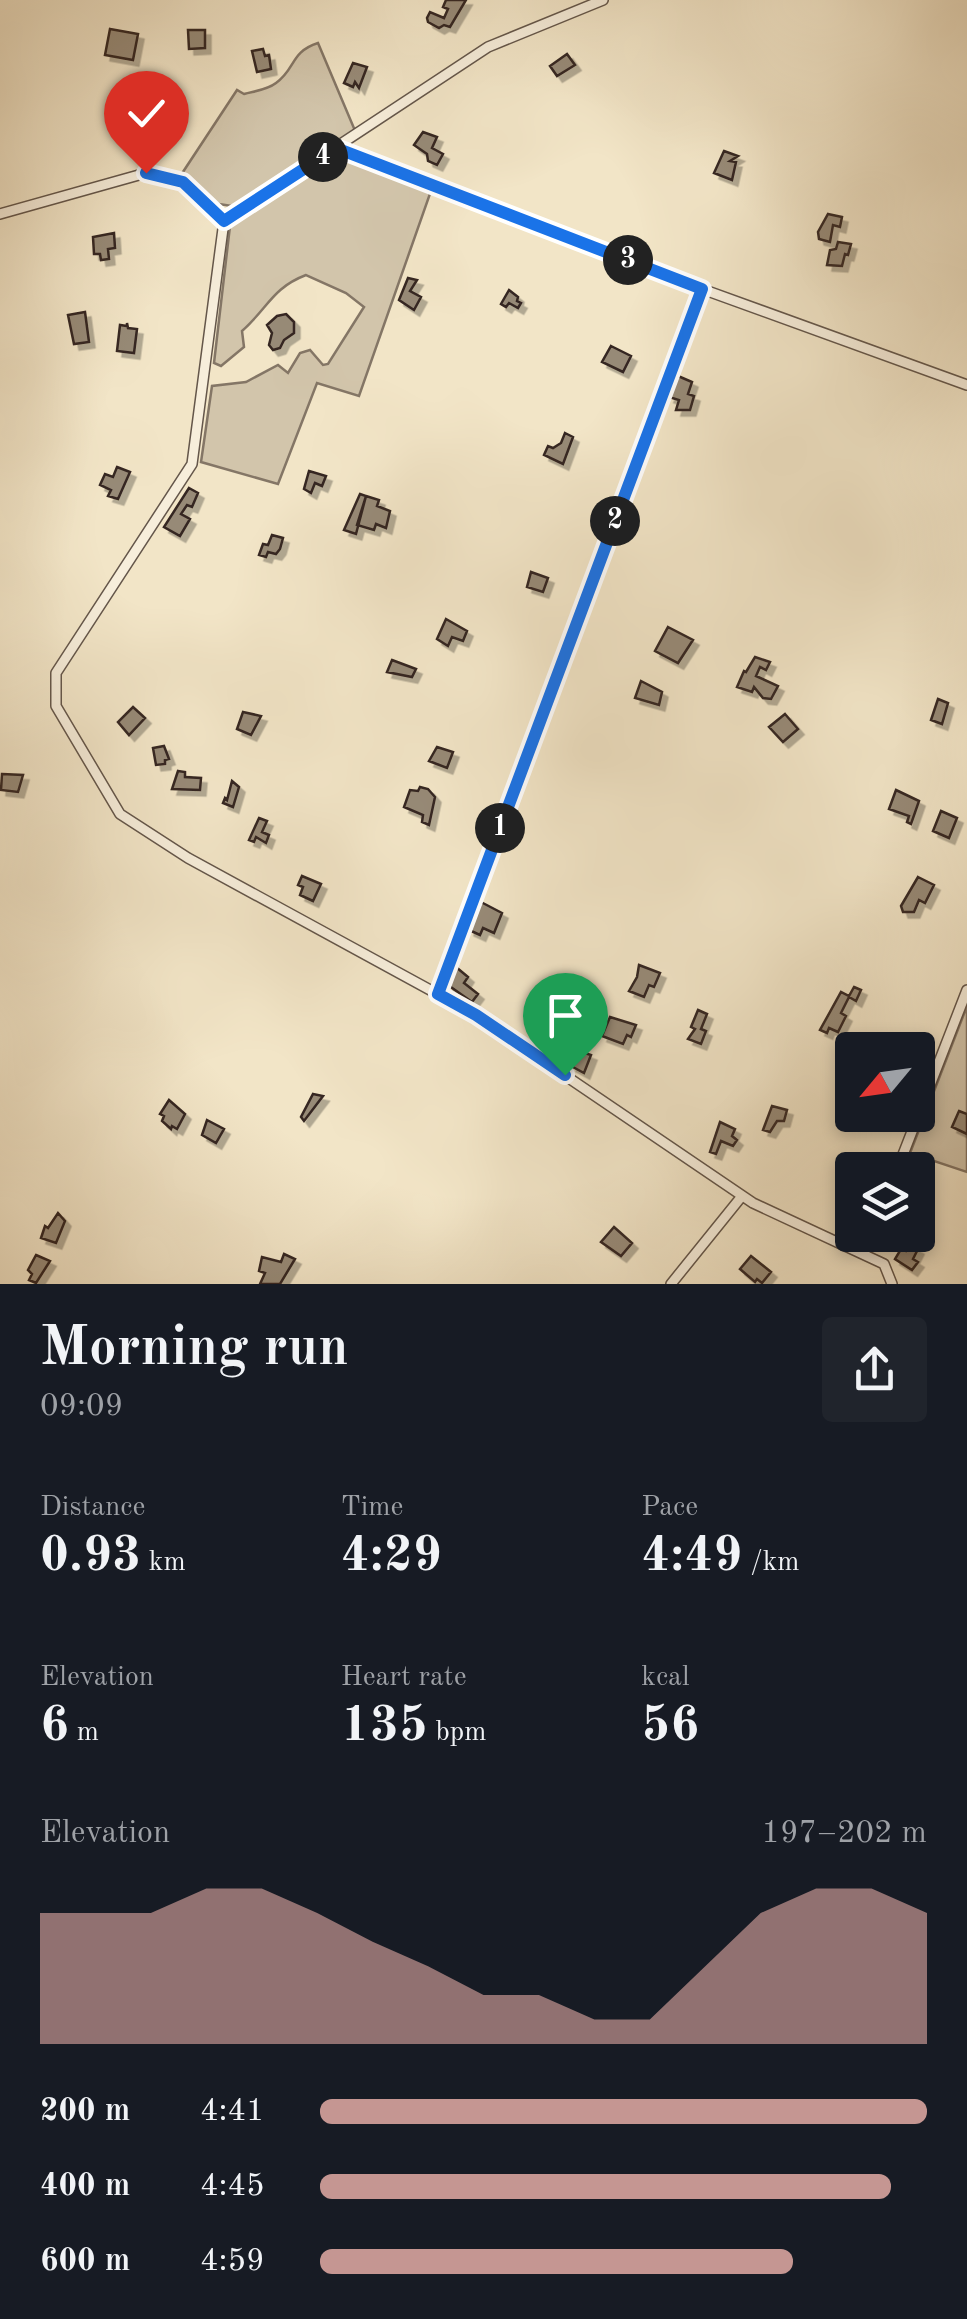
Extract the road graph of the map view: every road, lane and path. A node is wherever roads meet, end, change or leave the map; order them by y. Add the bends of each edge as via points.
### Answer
1 (604, 0) edge
2 (336, 148) junction
3 (0, 214) edge
4 (224, 221) junction
5 (702, 289) junction
6 (967, 384) edge
7 (967, 990) edge
8 (438, 994) junction
9 (903, 1152) edge
10 (742, 1196) junction
11 (864, 1254) joint
12 (671, 1284) edge
13 (892, 1284) edge

1 - 2 street via 488,48
2 - 4 street
2 - 5 street
3 - 4 street via 146,173 183,182
4 - 8 street via 192,464 56,673 56,706 120,814
5 - 6 street
5 - 8 street
7 - 9 street
8 - 10 street
10 - 11 street
10 - 12 street
11 - 13 street via 884,1264

